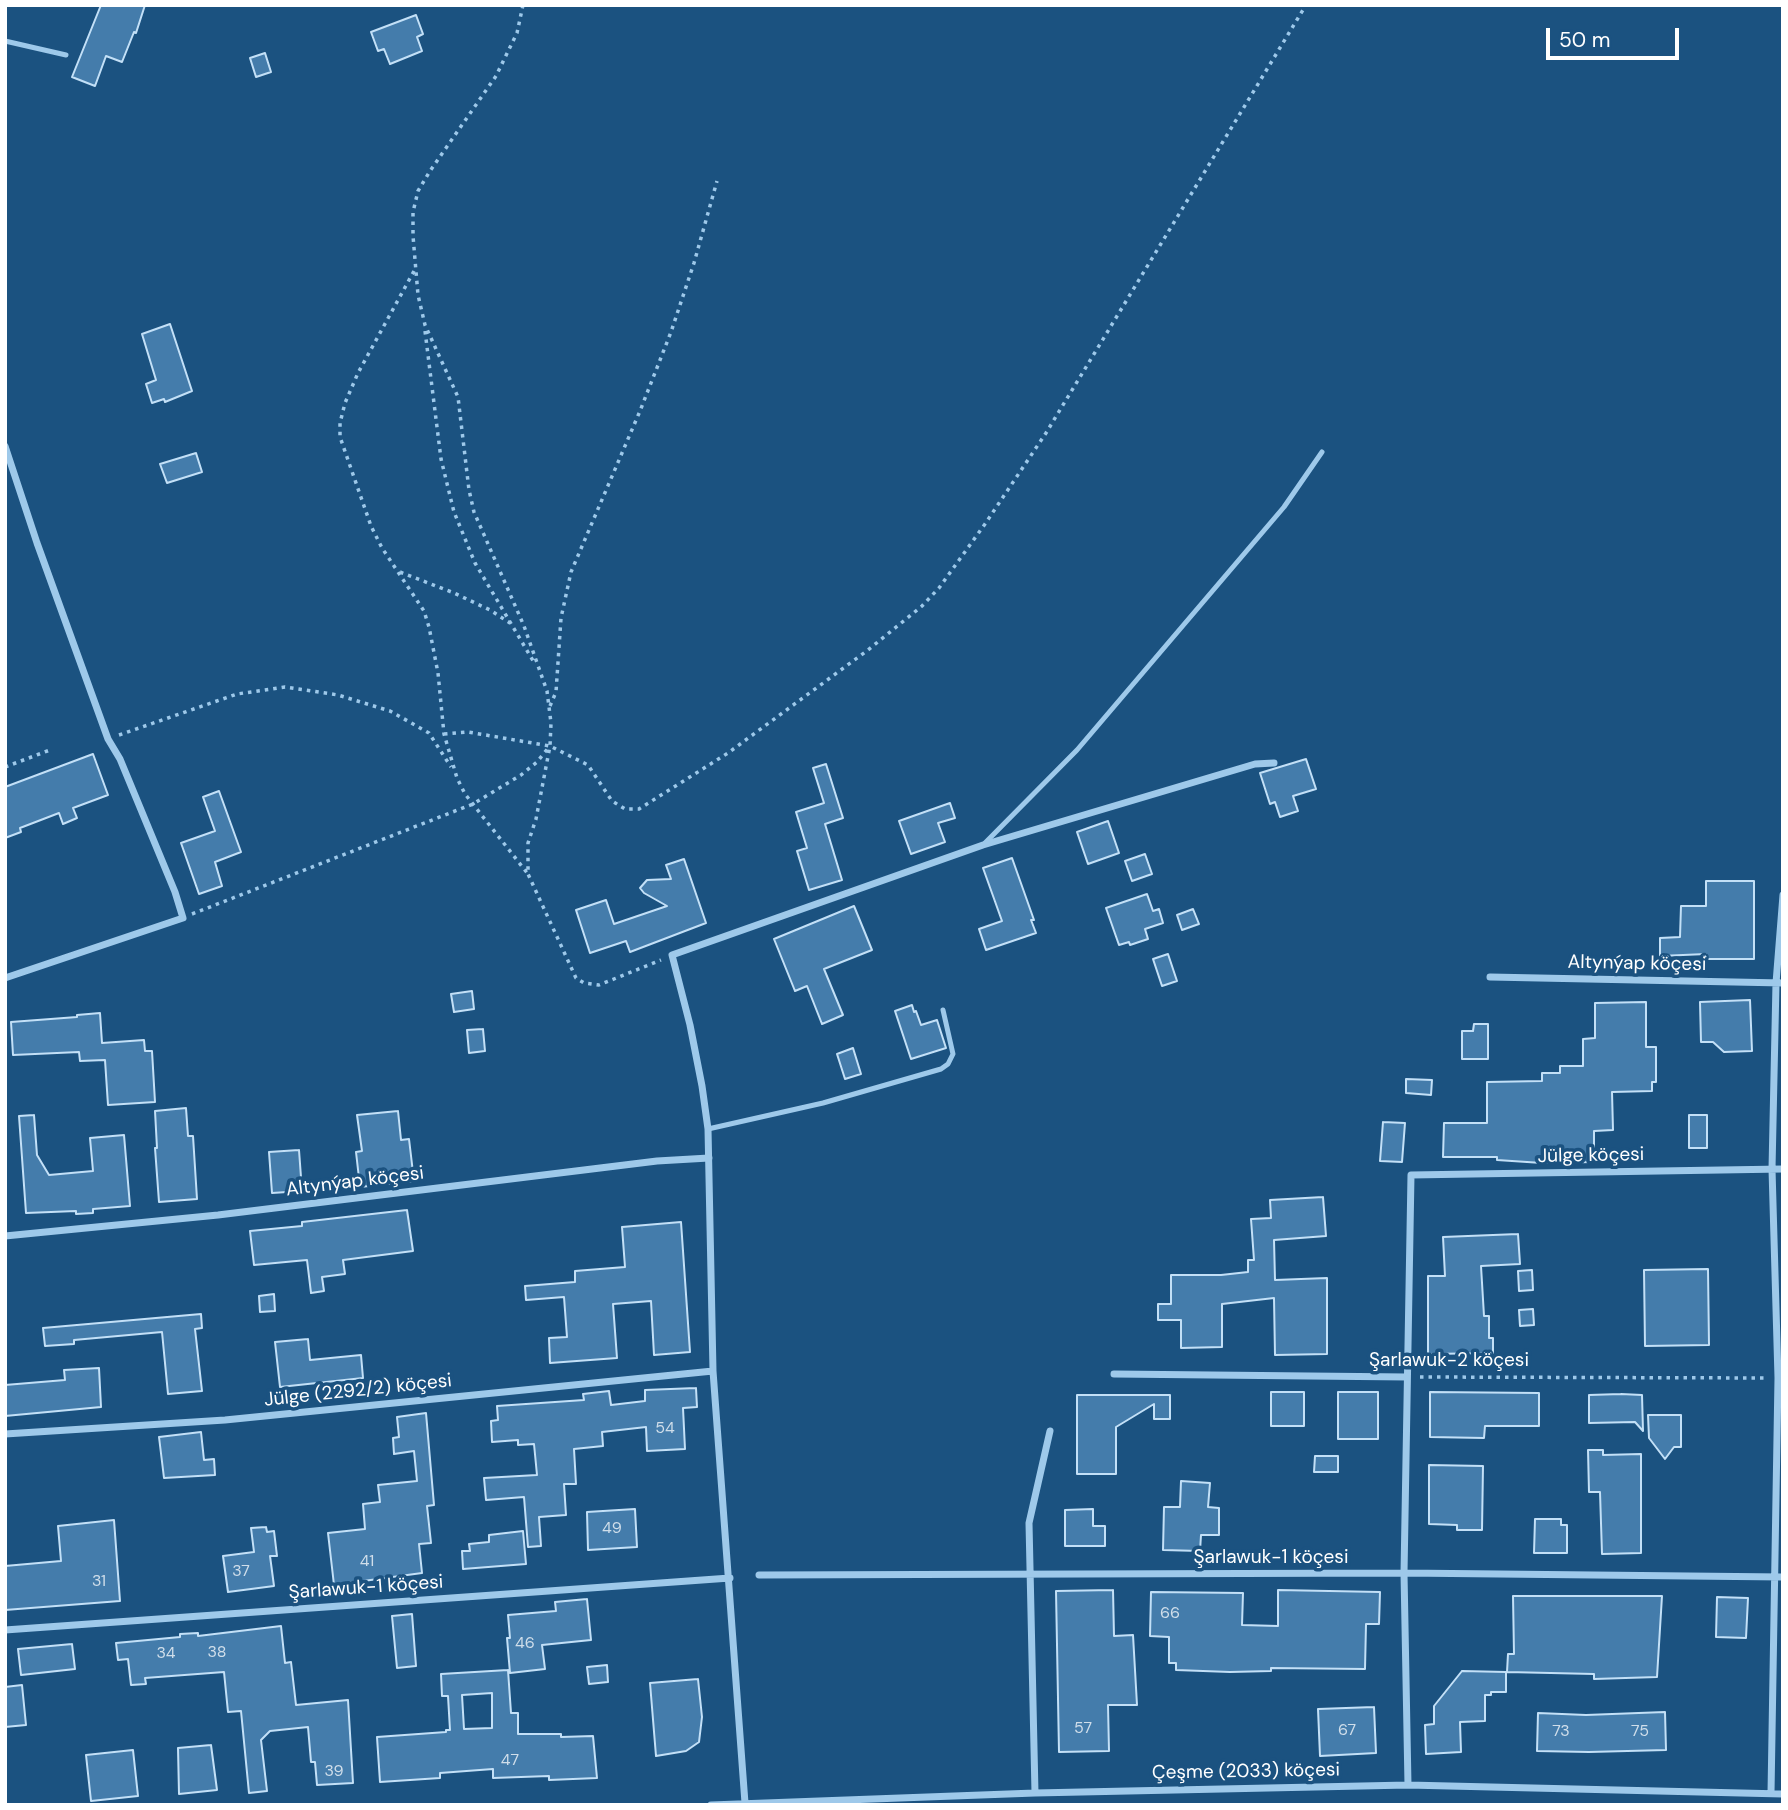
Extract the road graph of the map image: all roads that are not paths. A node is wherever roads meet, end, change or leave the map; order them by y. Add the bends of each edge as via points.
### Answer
1 (5, 41) edge
2 (66, 55) dead end
3 (5, 446) edge
4 (1322, 452) dead end
5 (1274, 763) dead end
6 (983, 845) junction
7 (1783, 895) edge
8 (1490, 977) dead end
9 (5, 978) edge
10 (1779, 983) edge
11 (943, 1010) dead end
12 (708, 1129) junction
13 (709, 1158) junction
14 (1772, 1169) junction
15 (1783, 1169) edge
16 (5, 1236) edge
17 (713, 1371) junction
18 (1114, 1374) dead end
19 (1407, 1377) junction
20 (1050, 1431) dead end
21 (5, 1434) edge
22 (1404, 1573) junction
23 (759, 1575) dead end
24 (1029, 1575) junction
25 (730, 1577) junction
26 (1779, 1577) edge
27 (5, 1630) edge
28 (1408, 1785) junction
29 (1035, 1793) junction
30 (1771, 1794) junction
31 (1783, 1794) edge
32 (745, 1803) edge
33 (711, 1805) edge

1 - 2 lane
3 - 9 street via 108,739 183,918
4 - 6 lane via 1284,507 1086,739
5 - 6 street via 1255,764
6 - 12 street via 672,955
7 - 10 street
8 - 10 street, Altynýap köçesi
10 - 14 street
11 - 12 lane via 953,1054 941,1069
12 - 13 street
13 - 16 street, Altynýap köçesi
13 - 17 street
14 - 15 street, Jülge köçesi
14 - 19 street, Jülge köçesi via 1411,1175
14 - 26 street
17 - 21 street, Jülge (2292/2) köçesi via 225,1420
17 - 25 street
18 - 19 street, Şarlawuk-2 köçesi
19 - 22 street
20 - 24 street via 1029,1522
22 - 24 street, Şarlawuk-1 köçesi
22 - 26 street, Şarlawuk-1 köçesi
22 - 28 street
23 - 24 street, Şarlawuk-1 köçesi
24 - 29 street
25 - 27 street, Şarlawuk-1 köçesi
25 - 32 street
26 - 30 street
28 - 29 street, Çeşme (2033) köçesi
28 - 30 street, Çeşme (2033) köçesi
29 - 32 street, Çeşme (2033) köçesi
30 - 31 street, Çeşme (2033) köçesi
32 - 33 street, Çeşme (2033) köçesi

